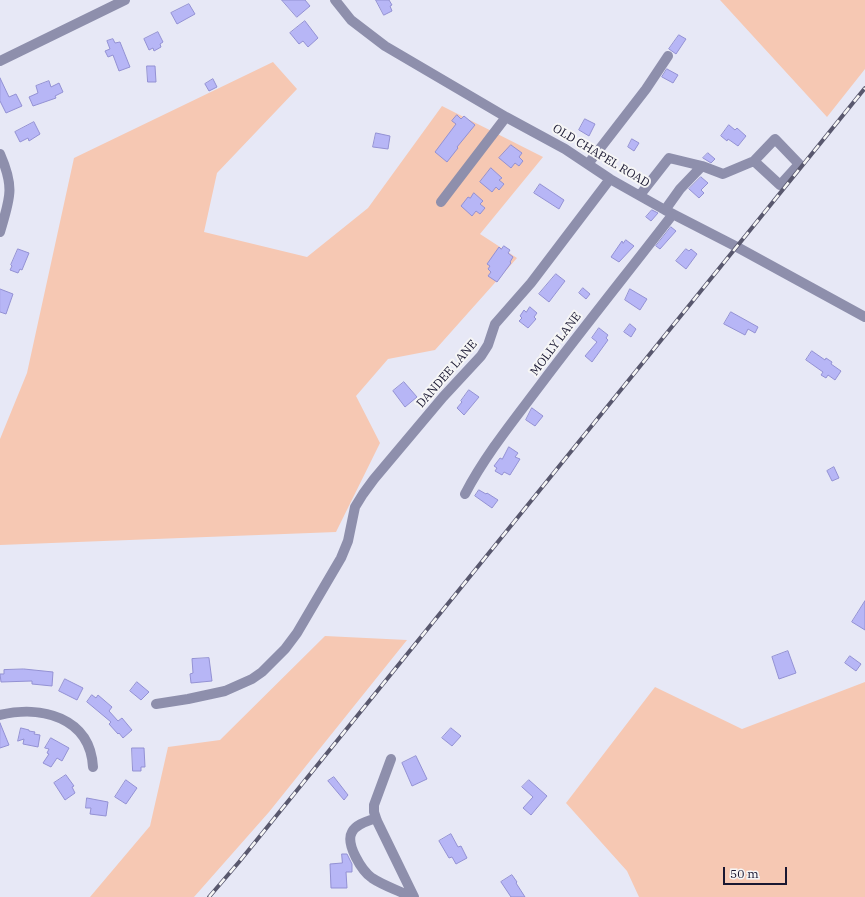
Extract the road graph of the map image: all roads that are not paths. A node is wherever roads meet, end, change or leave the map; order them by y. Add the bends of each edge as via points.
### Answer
1 (125, 0) edge
2 (335, 0) edge
3 (668, 56) dead end
4 (0, 61) edge
5 (506, 116) junction
6 (0, 154) edge
7 (754, 161) junction
8 (588, 164) junction
9 (702, 166) junction
10 (610, 179) junction
11 (640, 195) junction
12 (4, 202) edge
13 (440, 202) dead end
14 (669, 212) junction
15 (0, 232) edge
16 (865, 317) edge
17 (465, 494) dead end
18 (156, 704) dead end
19 (0, 714) edge
20 (391, 759) dead end
21 (93, 767) dead end
22 (376, 818) junction
23 (411, 897) edge
24 (414, 897) edge

1 - 4 street
2 - 5 street, OLD CHAPEL ROAD via 351,20 385,46
3 - 8 street
5 - 8 street, OLD CHAPEL ROAD
5 - 13 street
6 - 12 street via 9,180 10,193
7 - 7 street via 775,139 799,164 780,185
7 - 9 street via 723,174
8 - 10 street, OLD CHAPEL ROAD
9 - 11 street via 669,158
9 - 14 street, MOLLY LANE via 680,189
10 - 11 street, OLD CHAPEL ROAD
10 - 18 street, DANDEE LANE via 531,283 495,324 488,345 481,356 374,479 355,508 348,541 341,558 285,649 262,672 225,691
11 - 14 street, OLD CHAPEL ROAD
12 - 15 street
14 - 16 street, OLD CHAPEL ROAD
14 - 17 street, MOLLY LANE via 500,439
19 - 21 street via 33,711 65,721 76,728 88,742
20 - 22 street via 374,805
22 - 23 street via 352,831 351,843 359,862 371,877
22 - 24 street

